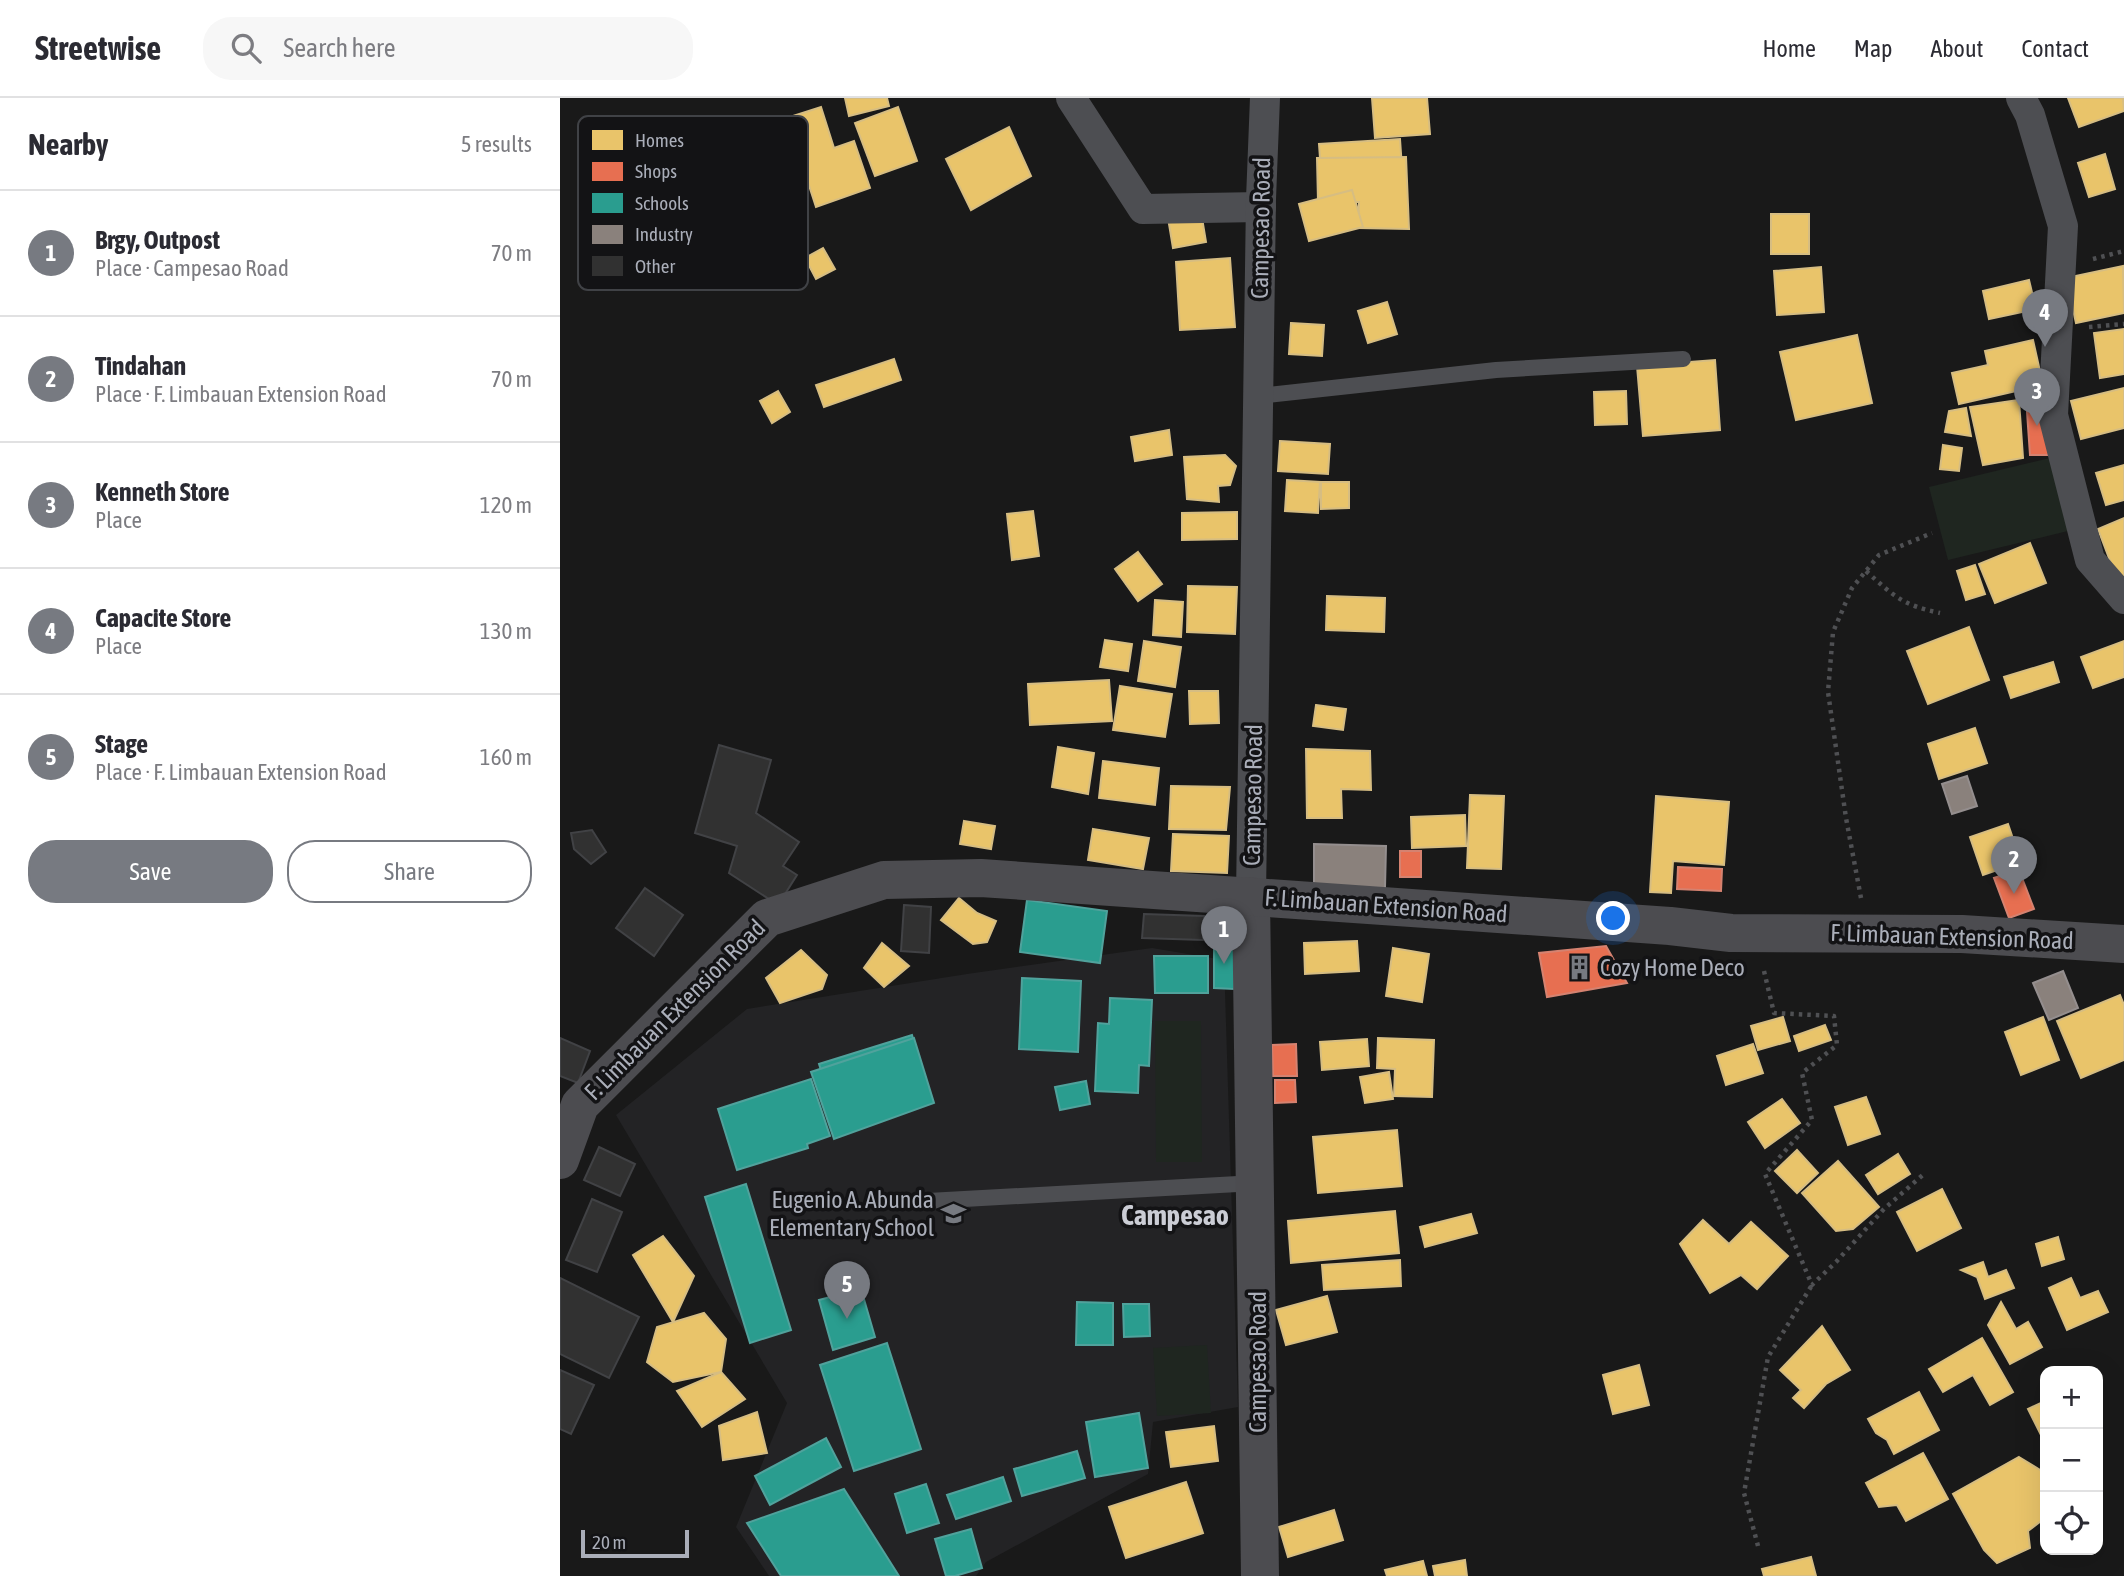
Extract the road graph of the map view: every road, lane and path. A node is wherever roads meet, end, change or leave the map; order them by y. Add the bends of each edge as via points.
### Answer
1 (1071, 98) edge
2 (1265, 98) edge
3 (2021, 98) edge
4 (1261, 207) junction
5 (1683, 359) dead end
6 (1258, 396) junction
7 (1932, 533) dead end
8 (1866, 571) junction
9 (2124, 599) edge
10 (1940, 613) dead end
11 (1251, 896) junction
12 (1754, 933) junction
13 (1867, 933) junction
14 (2124, 944) edge
15 (560, 1160) edge
16 (1925, 1173) dead end
17 (1256, 1183) junction
18 (928, 1201) dead end
19 (1812, 1284) junction
20 (1758, 1546) dead end
21 (1260, 1576) edge

1 - 4 street via 1143,209
2 - 4 street, Campesao Road
3 - 9 street via 2063,226 2053,415 2090,560
4 - 6 street, Campesao Road
5 - 6 lane via 1496,370
6 - 11 street, Campesao Road
7 - 8 path via 1879,555
8 - 10 path via 1892,595 1914,607
8 - 13 path via 1852,588 1833,632 1828,692
11 - 12 street, F. Limbauan Extension Road
11 - 15 street, F. Limbauan Extension Road via 981,878 884,880 766,918 580,1105
11 - 17 street, Campesao Road
12 - 13 street, F. Limbauan Extension Road
12 - 19 path via 1774,1013 1834,1016 1837,1045 1802,1073 1812,1120 1765,1174
13 - 14 street, F. Limbauan Extension Road
16 - 19 path
17 - 18 lane
17 - 21 street, Campesao Road
19 - 20 path via 1768,1357 1744,1493

